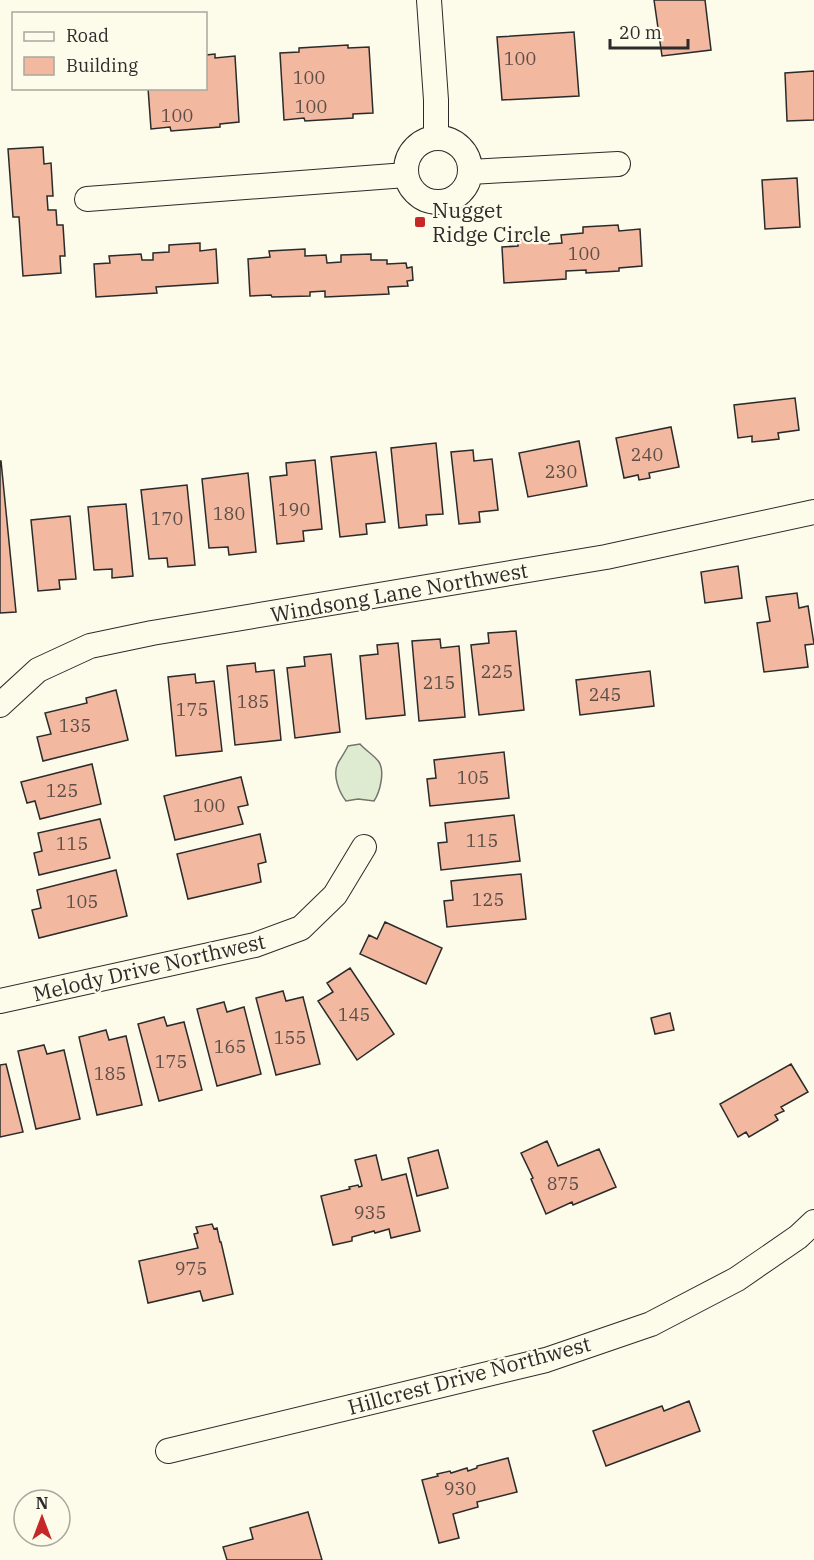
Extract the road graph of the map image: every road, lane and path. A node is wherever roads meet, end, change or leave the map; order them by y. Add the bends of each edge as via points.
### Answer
1 (429, 0) edge
2 (436, 138) junction
3 (618, 164) dead end
4 (470, 172) junction
5 (406, 175) junction
6 (87, 199) dead end
7 (814, 512) edge
8 (0, 705) edge
9 (364, 848) dead end
10 (0, 1001) edge
11 (814, 1222) edge
12 (168, 1451) dead end

1 - 2 street
2 - 4 street via 457,144 469,161
2 - 5 street via 416,146 406,164
3 - 4 street
4 - 5 street via 462,191 444,202 424,199 415,193
5 - 6 street
7 - 8 street, Windsong Lane Northwest via 606,557 90,646 39,670
9 - 10 street, Melody Drive Northwest via 335,895 301,928 255,945
11 - 12 street, Hillcrest Drive Northwest via 737,1279 651,1324 546,1360

